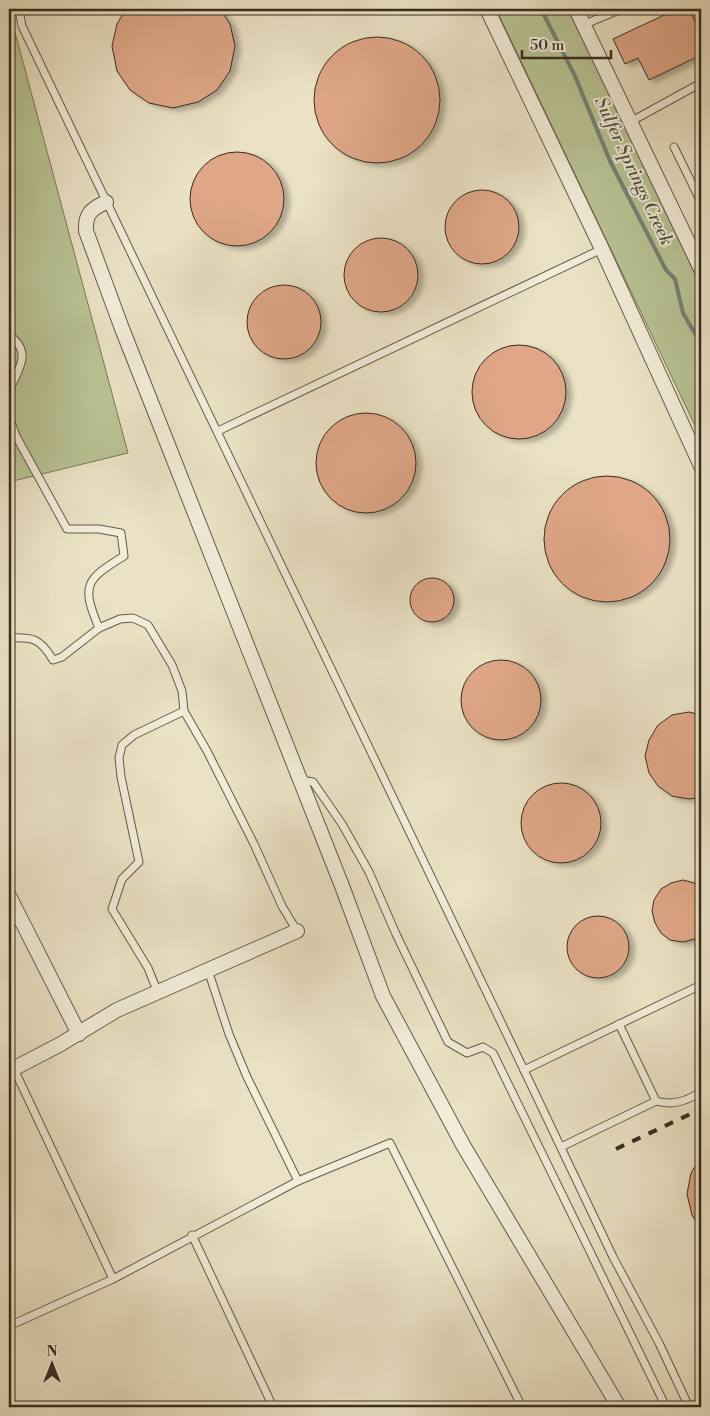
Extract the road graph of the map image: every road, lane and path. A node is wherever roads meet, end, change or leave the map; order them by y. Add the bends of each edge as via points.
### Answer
1 (22, 9) edge
2 (487, 9) edge
3 (576, 9) edge
4 (621, 9) edge
5 (584, 25) junction
6 (701, 83) edge
7 (630, 122) junction
8 (674, 147) dead end
9 (106, 202) junction
10 (701, 202) edge
11 (602, 249) junction
12 (701, 269) edge
13 (9, 335) edge
14 (9, 391) edge
15 (9, 417) edge
16 (218, 431) junction
17 (701, 466) edge
18 (99, 628) junction
19 (9, 638) edge
20 (184, 711) junction
21 (301, 780) junction
22 (9, 896) edge
23 (297, 931) joint
24 (208, 970) junction
25 (701, 985) edge
26 (158, 993) junction
27 (619, 1024) junction
28 (79, 1034) junction
29 (12, 1070) edge
30 (524, 1070) junction
31 (701, 1092) edge
32 (656, 1101) junction
33 (560, 1146) junction
34 (298, 1181) junction
35 (192, 1235) junction
36 (113, 1279) junction
37 (9, 1326) edge
38 (273, 1407) edge
39 (522, 1407) edge
40 (619, 1407) edge
41 (666, 1407) edge
42 (689, 1407) edge

1 - 9 lane via 22,26
2 - 11 street
3 - 5 street
4 - 5 lane
5 - 7 street
6 - 7 lane
7 - 12 street
8 - 10 lane
9 - 16 lane
9 - 21 street via 92,208 85,219 86,231
11 - 16 lane
11 - 17 street
13 - 14 lane via 18,345 22,360
15 - 18 lane via 16,436 67,529 121,533 124,556 94,574 89,590 89,600
16 - 30 lane
18 - 19 lane via 62,657 53,660 44,646 30,637
18 - 20 lane via 120,619 133,618 148,625 172,665 182,691
20 - 23 lane
20 - 26 lane via 134,735 122,745 119,758 139,862 122,879 112,909 148,968
21 - 40 street via 383,996 463,1145
21 - 41 lane via 313,782 352,840 448,1042 467,1053 483,1047 493,1053
22 - 28 street
23 - 24 street
24 - 26 street
24 - 34 lane via 240,1060
25 - 27 lane
26 - 28 street via 117,1010
27 - 30 lane
27 - 32 lane
28 - 29 street
29 - 36 lane
30 - 33 lane
31 - 32 lane via 677,1103
32 - 33 lane
33 - 42 lane
34 - 35 lane
34 - 39 lane via 390,1143
35 - 36 lane
35 - 38 lane
36 - 37 lane

